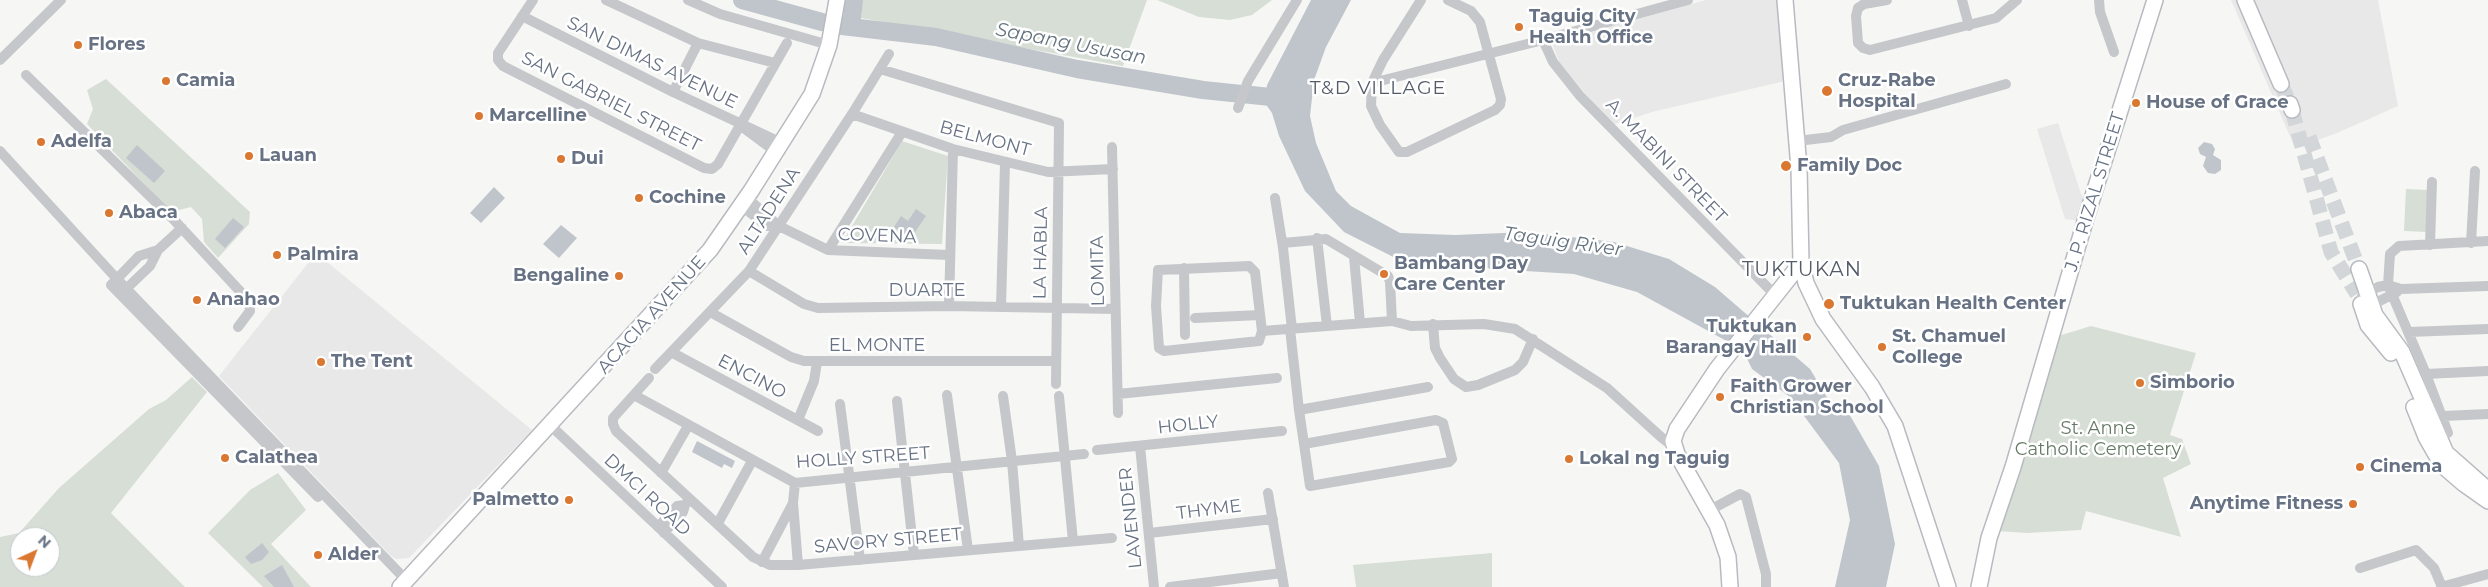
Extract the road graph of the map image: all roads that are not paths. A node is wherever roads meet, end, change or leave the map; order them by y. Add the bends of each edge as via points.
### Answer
1 (61, 0) edge
2 (533, 0) edge
3 (606, 0) edge
4 (688, 0) edge
5 (837, 0) edge
6 (1296, 0) edge
7 (1420, 0) edge
8 (1448, 0) edge
9 (1688, 0) edge
10 (1785, 0) edge
11 (1887, 0) edge
12 (1962, 0) edge
13 (2099, 0) edge
14 (2155, 0) edge
15 (2245, 0) edge
16 (2011, 2) edge
17 (522, 16) junction
18 (1969, 26) junction
19 (1543, 40) junction
20 (787, 42) dead end
21 (698, 43) junction
22 (829, 45) junction
23 (2114, 52) dead end
24 (1489, 53) junction
25 (889, 54) dead end
26 (0, 60) edge
27 (775, 63) junction
28 (880, 69) junction
29 (26, 75) dead end
30 (1372, 83) junction
31 (2006, 84) dead end
32 (2281, 84) tunnel mouth
33 (673, 92) junction
34 (1239, 103) dead end
35 (852, 114) junction
36 (740, 125) junction
37 (902, 132) junction
38 (1797, 141) junction
39 (1112, 146) dead end
40 (779, 148) junction
41 (953, 149) junction
42 (0, 151) edge
43 (1005, 163) junction
44 (1113, 169) junction
45 (2475, 171) dead end
46 (1059, 172) junction
47 (2432, 182) dead end
48 (1275, 198) dead end
49 (744, 202) junction
50 (779, 226) junction
51 (182, 228) junction
52 (1317, 238) junction
53 (2488, 241) edge
54 (1283, 243) junction
55 (2471, 243) junction
56 (2430, 246) junction
57 (158, 250) junction
58 (828, 250) junction
59 (949, 255) junction
60 (1354, 257) junction
61 (1801, 263) junction
62 (1184, 268) junction
63 (2359, 269) tunnel mouth
64 (749, 271) junction
65 (117, 279) junction
66 (2388, 285) junction
67 (2488, 286) edge
68 (126, 289) junction
69 (2397, 293) junction
70 (1776, 296) junction
71 (2363, 300) junction
72 (949, 306) junction
73 (1001, 307) junction
74 (1057, 308) junction
75 (1115, 309) junction
76 (710, 312) junction
77 (1260, 315) junction
78 (1195, 318) dead end
79 (1392, 321) junction
80 (1360, 323) junction
81 (1433, 324) junction
82 (1327, 326) junction
83 (238, 327) dead end
84 (1291, 329) junction
85 (2488, 329) edge
86 (1262, 331) junction
87 (2409, 332) junction
88 (1185, 335) dead end
89 (1533, 339) junction
90 (671, 352) junction
91 (817, 362) junction
92 (1056, 362) junction
93 (2488, 371) edge
94 (2426, 374) junction
95 (1276, 378) dead end
96 (1056, 384) dead end
97 (1428, 387) dead end
98 (1118, 394) junction
99 (634, 395) junction
100 (947, 396) dead end
101 (1003, 396) dead end
102 (1059, 396) dead end
103 (897, 401) dead end
104 (840, 404) dead end
105 (1299, 410) junction
106 (1118, 413) dead end
107 (2488, 414) edge
108 (2443, 416) junction
109 (798, 420) junction
110 (550, 425) junction
111 (688, 426) junction
112 (818, 431) dead end
113 (1282, 431) dead end
114 (2448, 433) dead end
115 (1304, 444) junction
116 (1140, 446) junction
117 (1674, 447) junction
118 (277, 450) junction
119 (1098, 450) dead end
120 (1084, 454) dead end
121 (1065, 456) junction
122 (752, 461) junction
123 (1012, 461) junction
124 (958, 467) junction
125 (661, 473) junction
126 (905, 473) junction
127 (849, 478) junction
128 (795, 483) junction
129 (2488, 490) edge
130 (1268, 493) dead end
131 (2488, 501) edge
132 (687, 502) junction
133 (793, 503) junction
134 (1710, 510) junction
135 (1273, 519) junction
136 (718, 524) junction
137 (661, 530) junction
138 (1149, 533) junction
139 (1112, 538) dead end
140 (1072, 542) junction
141 (1019, 546) junction
142 (968, 550) junction
143 (914, 555) junction
144 (860, 560) junction
145 (762, 562) junction
146 (798, 565) junction
147 (2360, 568) dead end
148 (1282, 573) junction
149 (2488, 574) edge
150 (403, 584) edge
151 (722, 587) edge
152 (1154, 587) edge
153 (1170, 587) edge
154 (1284, 587) edge
155 (1730, 587) edge
156 (1766, 587) edge
157 (1948, 587) edge
158 (1979, 587) edge
159 (2441, 587) edge

1 - 26 street
2 - 17 street
3 - 21 street
4 - 22 street via 720,14
5 - 22 street, ACACIA AVENUE
6 - 34 street via 1248,81
7 - 30 street
8 - 24 street via 1476,16
9 - 19 street
10 - 38 street
11 - 18 street via 1858,8 1858,43 1863,48 1870,50
12 - 18 street
13 - 23 street
14 - 158 street, J. P. RIZAL STREET via 1989,538
15 - 32 street
16 - 18 street via 1996,18
17 - 33 street, SAN DIMAS AVENUE
17 - 36 street, SAN GABRIEL STREET via 498,54 498,60 704,168 712,169 718,164
19 - 24 street
19 - 70 street, A. MABINI STREET via 1553,62 1586,102
20 - 27 street
21 - 27 street
21 - 33 street
22 - 40 street, ACACIA AVENUE via 812,94
24 - 30 street
24 - 30 street via 1500,105 1406,152 1399,152 1380,125 1371,106
25 - 28 street, ALTADENA
27 - 36 street
28 - 35 street, ALTADENA
28 - 46 street, LA HABLA via 1059,123
29 - 51 street
31 - 38 street via 1843,130 1832,137
33 - 36 street, SAN DIMAS AVENUE
35 - 37 street, BELMONT
35 - 50 street, ALTADENA
36 - 40 street, SAN DIMAS AVENUE
37 - 41 street, BELMONT
37 - 58 street
38 - 61 street
39 - 44 street, LOMITA
40 - 49 street, ACACIA AVENUE
41 - 43 street, BELMONT
41 - 59 street
42 - 65 street
43 - 46 street, BELMONT
43 - 73 street
44 - 46 street, BELMONT
44 - 75 street, LOMITA
45 - 55 street
46 - 74 street, LA HABLA
47 - 56 street
48 - 54 street
49 - 50 street, COVENA
49 - 110 street, ACACIA AVENUE via 702,260
50 - 58 street, COVENA
50 - 64 street, ALTADENA
51 - 57 street
51 - 83 street via 250,301 250,311
52 - 54 street
52 - 60 street via 1326,239
52 - 82 street
53 - 55 street
54 - 84 street
55 - 56 street
56 - 66 street via 2399,246 2393,250
57 - 65 street via 139,256
57 - 68 street via 150,266
58 - 59 street, COVENA
59 - 72 street
60 - 79 street via 1388,276
60 - 80 street
61 - 70 street
61 - 157 street via 1823,319 1872,387 1894,426
62 - 77 street via 1251,266 1255,272
62 - 86 street via 1161,268 1156,273 1159,348 1164,351 1257,342
62 - 88 street
63 - 71 street
64 - 72 street, DUARTE via 804,304 818,308
64 - 76 street, ALTADENA
65 - 68 street
65 - 118 street via 111,285
66 - 69 street
66 - 71 street
67 - 69 street
68 - 118 street
69 - 71 street
69 - 87 street
70 - 117 street via 1717,369 1677,429
71 - 129 street via 2402,352 2446,453
71 - 131 street via 2368,325 2394,357 2434,453 2449,473
72 - 73 street, DUARTE
73 - 74 street, DUARTE
74 - 75 street, DUARTE
74 - 92 street, LA HABLA
75 - 98 street, LOMITA
76 - 90 street, ALTADENA
76 - 91 street, EL MONTE via 791,357
77 - 78 street
77 - 86 street
79 - 80 street
79 - 81 street via 1411,326
80 - 82 street
81 - 89 street via 1484,324 1515,329
81 - 89 street via 1435,348 1440,358 1454,379 1471,388 1515,370 1523,362
82 - 84 street
84 - 86 street
84 - 105 street
85 - 87 street
87 - 94 street
89 - 117 street via 1607,388
90 - 99 street, ALTADENA
90 - 109 street, ENCINO
91 - 92 street, EL MONTE
91 - 109 street via 814,381
92 - 96 street, LA HABLA
93 - 94 street
94 - 108 street
95 - 98 street
97 - 105 street
98 - 106 street, LOMITA
99 - 111 street, HOLLY STREET
99 - 125 street, ALTADENA via 613,418 613,424 616,431
100 - 124 street
101 - 123 street
102 - 121 street
103 - 126 street
104 - 127 street
105 - 115 street
107 - 108 street
108 - 114 street
109 - 112 street, ENCINO
110 - 137 street, DMCI ROAD
110 - 150 street, ACACIA AVENUE
111 - 122 street, HOLLY STREET
111 - 125 street
113 - 116 street, HOLLY
115 - 115 street via 1436,420 1443,423 1452,455 1449,462 1310,486
116 - 119 street, HOLLY
116 - 138 street, LAVENDER
117 - 134 street
118 - 150 street
120 - 121 street, HOLLY STREET
121 - 123 street, HOLLY STREET
121 - 140 street
122 - 128 street, HOLLY STREET
122 - 136 street
123 - 124 street, HOLLY STREET
123 - 141 street
124 - 126 street, HOLLY STREET
124 - 142 street
125 - 132 street
126 - 127 street, HOLLY STREET
126 - 143 street
127 - 128 street, HOLLY STREET
127 - 144 street
128 - 133 street
130 - 135 street
132 - 136 street
132 - 137 street via 677,506 672,519
133 - 145 street
133 - 146 street
134 - 155 street via 1728,557
134 - 156 street via 1740,494 1746,497 1761,550
135 - 138 street, THYME
135 - 148 street
136 - 145 street
137 - 151 street, DMCI ROAD
138 - 152 street, LAVENDER
139 - 140 street, SAVORY STREET
140 - 141 street, SAVORY STREET
141 - 142 street, SAVORY STREET
142 - 143 street, SAVORY STREET
143 - 144 street, SAVORY STREET
144 - 146 street, SAVORY STREET
145 - 146 street, SAVORY STREET
147 - 159 street via 2416,550 2434,568
148 - 153 street
148 - 154 street
149 - 159 street

